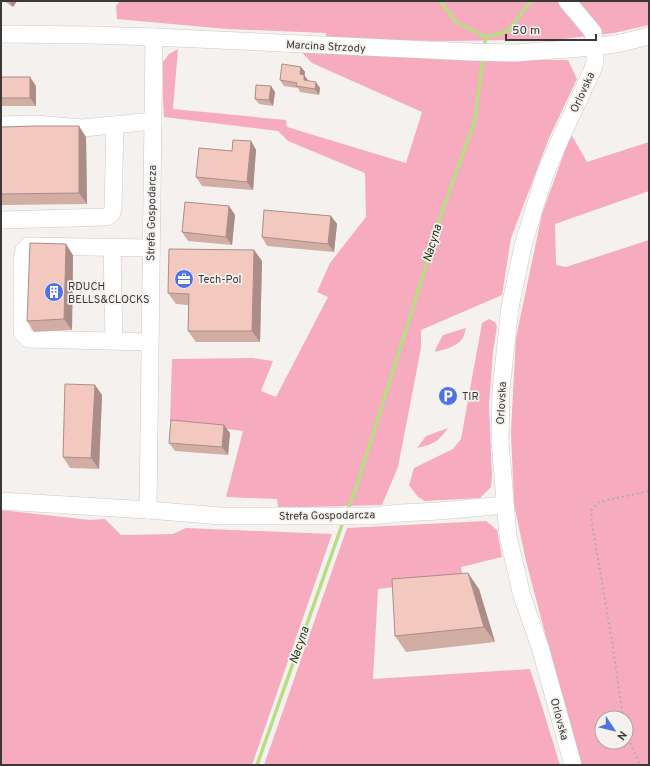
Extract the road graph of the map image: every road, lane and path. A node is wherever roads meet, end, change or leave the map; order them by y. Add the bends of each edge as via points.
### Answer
1 (567, 1) edge
2 (1, 34) edge
3 (649, 36) edge
4 (154, 37) junction
5 (595, 47) junction
6 (153, 121) junction
7 (1, 125) edge
8 (115, 125) junction
9 (1, 220) edge
10 (112, 247) junction
11 (151, 248) junction
12 (114, 341) junction
13 (150, 342) junction
14 (649, 491) edge
15 (1, 502) edge
16 (505, 505) junction
17 (148, 510) junction
18 (622, 710) edge
19 (633, 750) edge
20 (573, 765) edge
21 (640, 765) edge

1 - 5 street via 593,32
2 - 4 street, Marcina Strzody
3 - 5 street, Marcina Strzody
4 - 5 street, Marcina Strzody via 515,53
4 - 6 street, Strefa Gospodarcza
5 - 16 street, Orlovska via 592,70 559,142 534,206 515,280 501,390 500,441
6 - 8 street
6 - 11 street, Strefa Gospodarcza
7 - 8 street via 36,124 83,128
8 - 9 street via 112,213 107,217
10 - 11 street
10 - 12 street
10 - 12 street via 28,246 24,250 22,262 22,333 28,338
11 - 13 street, Strefa Gospodarcza
12 - 13 street
13 - 17 street, Strefa Gospodarcza
14 - 18 path via 599,502 592,509
15 - 17 street, Strefa Gospodarcza
16 - 17 street, Strefa Gospodarcza via 365,516 221,516
16 - 20 street, Orlovska via 508,536 522,596 540,647
19 - 21 path

